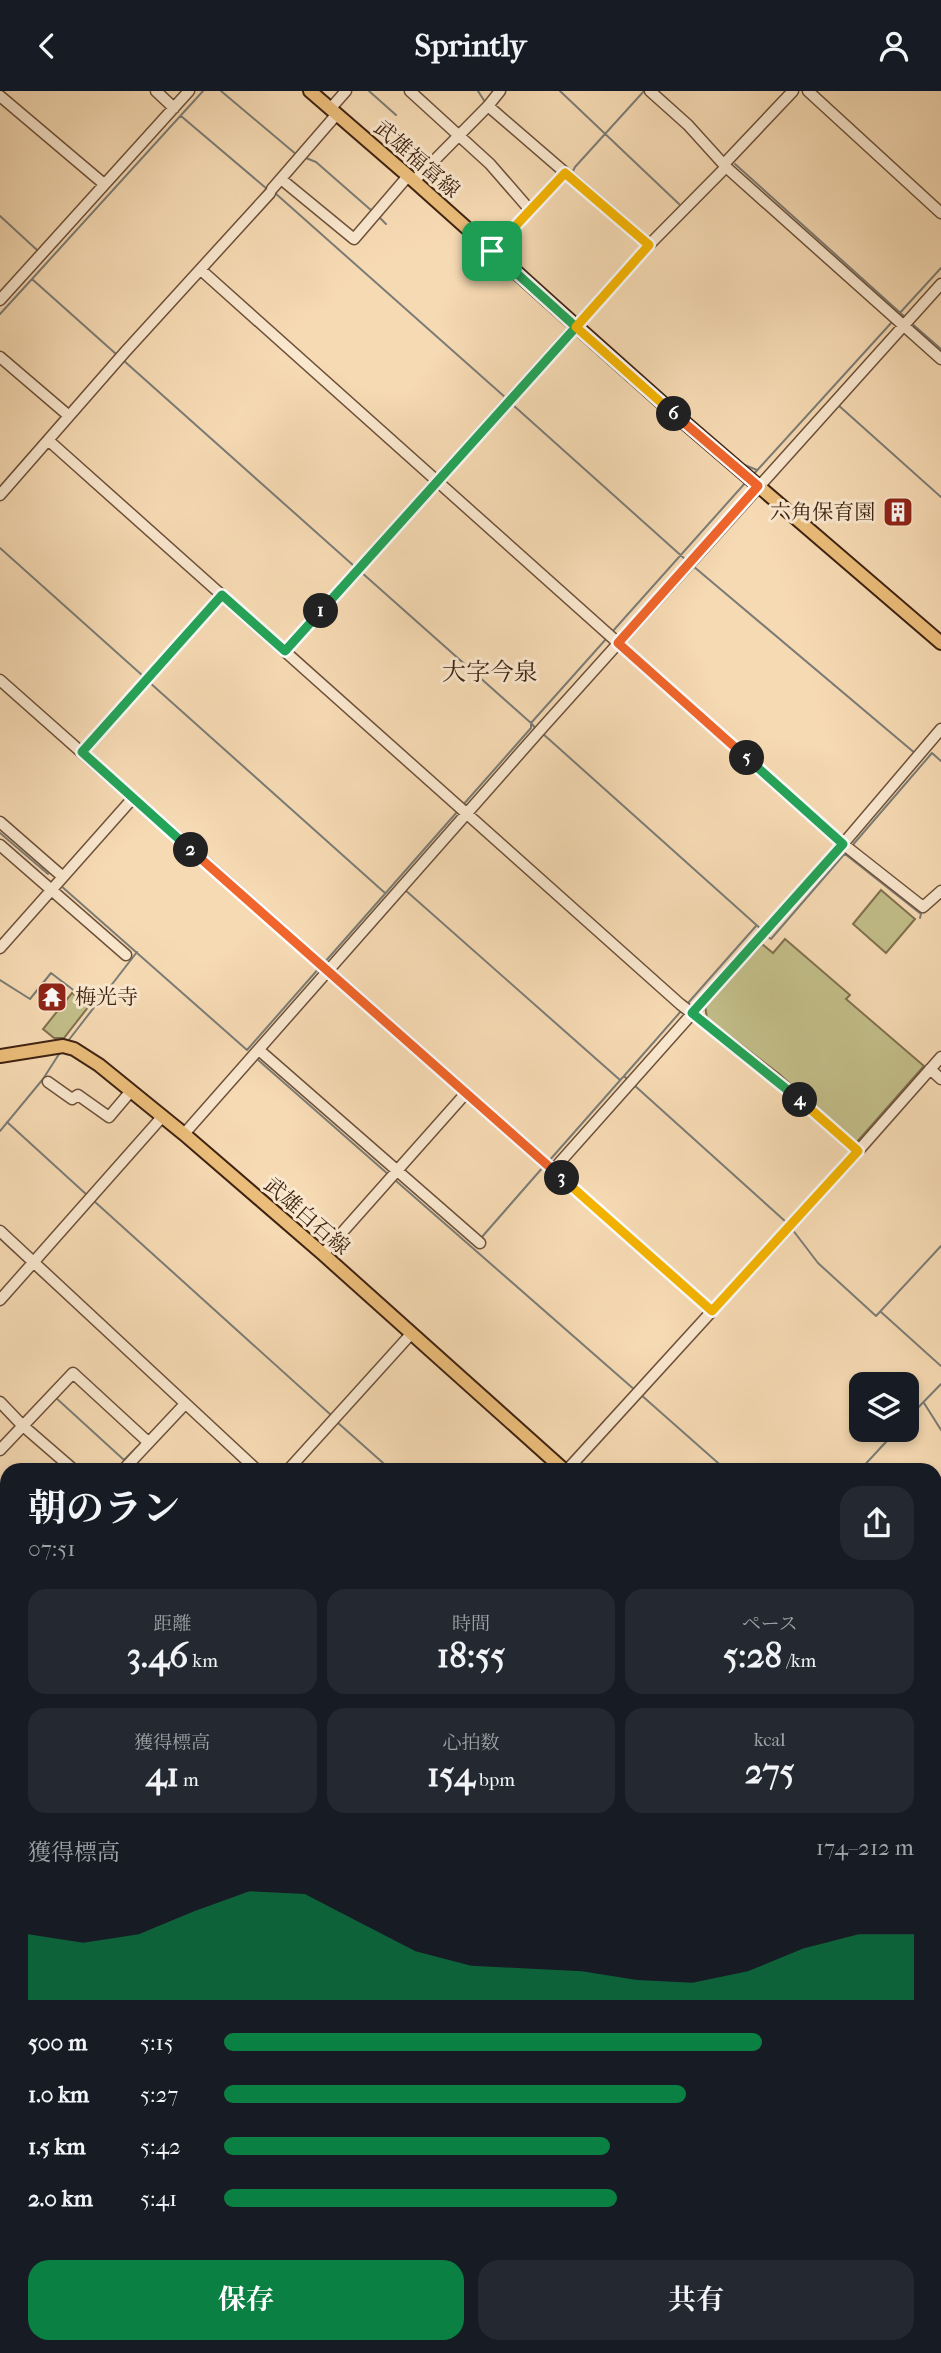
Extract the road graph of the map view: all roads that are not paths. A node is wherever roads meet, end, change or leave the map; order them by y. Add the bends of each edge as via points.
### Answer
1 (156, 91) edge
2 (189, 91) edge
3 (310, 91) edge
4 (346, 91) edge
5 (410, 91) edge
6 (500, 91) edge
7 (650, 91) edge
8 (793, 91) edge
9 (808, 91) edge
10 (0, 96) edge
11 (487, 107) junction
12 (172, 110) junction
13 (333, 111) junction
14 (459, 134) junction
15 (725, 165) junction
16 (565, 175) junction
17 (281, 179) junction
18 (411, 179) junction
19 (104, 184) junction
20 (530, 210) junction
21 (941, 213) edge
22 (649, 245) junction
23 (492, 251) junction
24 (201, 270) junction
25 (941, 284) edge
26 (0, 300) edge
27 (902, 320) junction
28 (579, 323) junction
29 (0, 357) edge
30 (941, 359) edge
31 (69, 416) junction
32 (48, 440) junction
33 (438, 481) junction
34 (753, 482) junction
35 (0, 495) edge
36 (222, 595) junction
37 (612, 638) junction
38 (941, 643) edge
39 (285, 651) junction
40 (0, 680) edge
41 (941, 729) edge
42 (82, 752) junction
43 (133, 798) junction
44 (462, 809) junction
45 (0, 822) edge
46 (0, 845) edge
47 (847, 847) junction
48 (57, 883) junction
49 (941, 891) edge
50 (0, 948) edge
51 (126, 955) dead end
52 (324, 966) junction
53 (687, 1009) junction
54 (259, 1050) junction
55 (0, 1056) edge
56 (941, 1057) edge
57 (930, 1069) junction
58 (941, 1079) edge
59 (48, 1082) dead end
60 (131, 1091) junction
61 (466, 1093) junction
62 (162, 1117) junction
63 (184, 1134) junction
64 (858, 1151) junction
65 (548, 1165) junction
66 (397, 1170) junction
67 (0, 1231) edge
68 (478, 1242) dead end
69 (323, 1254) junction
70 (31, 1264) junction
71 (0, 1300) edge
72 (712, 1311) junction
73 (411, 1334) junction
74 (0, 1402) edge
75 (183, 1406) junction
76 (22, 1425) junction
77 (146, 1440) junction
78 (0, 1450) edge
79 (66, 1463) edge
80 (128, 1463) edge
81 (249, 1463) edge
82 (294, 1463) edge
83 (557, 1463) edge
84 (572, 1463) edge

1 - 12 street
2 - 12 street
3 - 13 main road, 武雄福富線
4 - 13 street
5 - 14 street
6 - 11 street
7 - 15 street
8 - 15 street
9 - 21 street
10 - 19 street
11 - 14 street
11 - 16 street
12 - 19 street
13 - 17 street
13 - 18 main road, 武雄福富線
14 - 18 street
14 - 20 street
15 - 22 street
15 - 27 street
16 - 20 street
16 - 22 street
17 - 18 street via 354,239
17 - 24 street
18 - 23 main road, 武雄福富線
19 - 26 street
20 - 23 street
22 - 28 street
23 - 28 main road, 武雄福富線
24 - 31 street
24 - 33 street
25 - 27 street
27 - 30 street
27 - 34 street via 835,401
28 - 33 street
28 - 34 main road, 武雄福富線
29 - 31 street
31 - 32 street
32 - 35 street
32 - 36 street
33 - 37 street
33 - 39 street
34 - 37 street via 690,563
34 - 38 main road, 武雄福富線
36 - 39 street
36 - 42 street
37 - 44 street via 543,727
37 - 47 street
39 - 44 street
40 - 42 street
41 - 47 street
42 - 43 street
43 - 48 street
43 - 52 street
44 - 52 street via 402,887
44 - 53 street
45 - 48 street
46 - 48 street
47 - 49 street via 922,907
47 - 53 street
48 - 50 street
48 - 51 street
52 - 54 street
52 - 61 street
53 - 64 street
53 - 65 street via 631,1083
54 - 63 street
54 - 66 street
55 - 60 main road, 武雄白石線 via 64,1046 99,1065
56 - 57 street
57 - 58 street
57 - 64 street
59 - 60 street via 72,1099 78,1095 108,1117
60 - 62 main road, 武雄白石線
61 - 65 street
61 - 66 street
62 - 63 main road, 武雄白石線
62 - 70 street
63 - 69 main road, 武雄白石線
64 - 72 street
65 - 72 street
66 - 68 street
66 - 69 street
67 - 70 street
69 - 73 main road, 武雄白石線
70 - 71 street
70 - 75 street
72 - 84 street
73 - 82 street
73 - 83 main road, 武雄白石線
74 - 76 street
75 - 77 street
75 - 81 street
76 - 77 street via 73,1373
76 - 78 street
76 - 79 street
77 - 80 street

